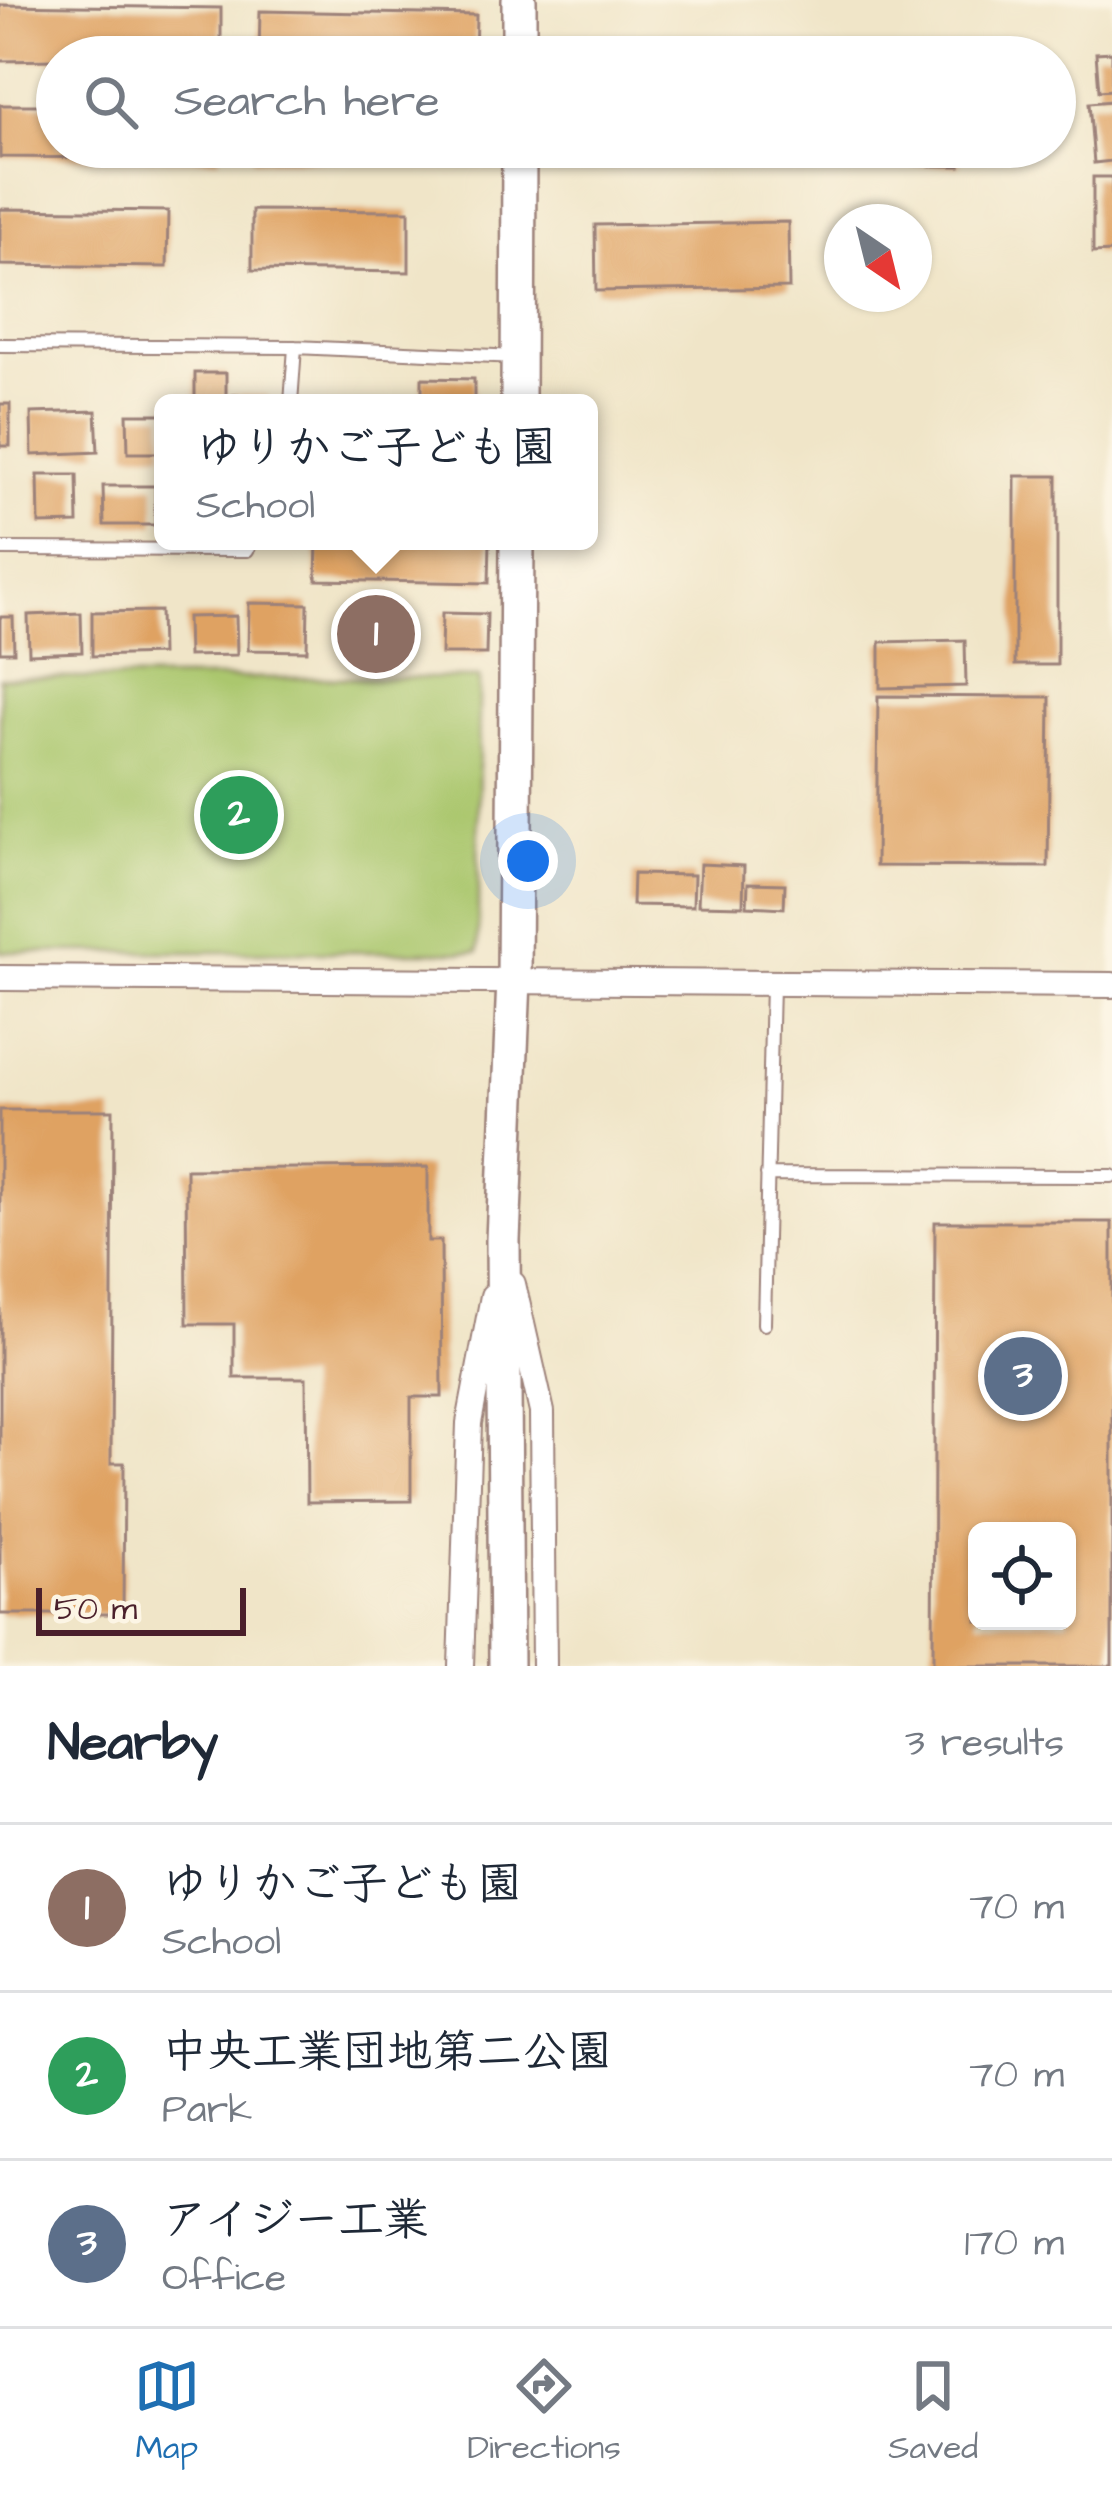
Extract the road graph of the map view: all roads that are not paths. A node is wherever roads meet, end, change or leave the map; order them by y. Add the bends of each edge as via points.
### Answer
1 (519, 0) edge
2 (519, 36) edge
3 (519, 168) edge
4 (0, 344) edge
5 (295, 347) junction
6 (518, 357) junction
7 (292, 394) edge
8 (518, 394) edge
9 (0, 549) edge
10 (154, 550) edge
11 (517, 550) edge
12 (0, 978) edge
13 (514, 980) junction
14 (772, 983) junction
15 (1112, 986) edge
16 (767, 1175) junction
17 (1112, 1176) edge
18 (503, 1240) junction
19 (764, 1324) dead end
20 (460, 1666) edge
21 (506, 1666) edge
22 (544, 1666) edge

1 - 2 street
3 - 6 street
4 - 5 lane
5 - 6 lane
5 - 7 lane
6 - 8 street
9 - 10 lane
11 - 13 street
12 - 13 street
13 - 14 street
13 - 18 street
14 - 15 street
14 - 16 lane
16 - 17 lane
16 - 19 lane
18 - 20 street via 469,1423
18 - 21 street
18 - 22 street via 542,1412

